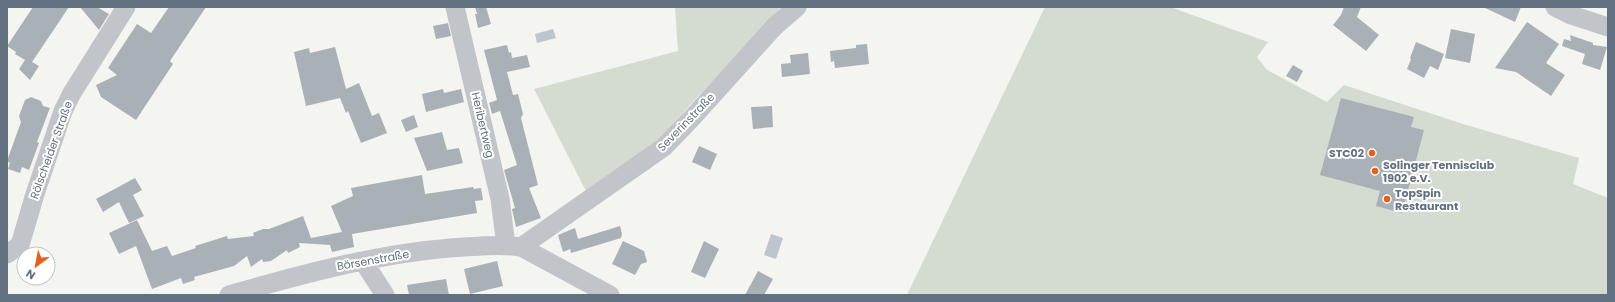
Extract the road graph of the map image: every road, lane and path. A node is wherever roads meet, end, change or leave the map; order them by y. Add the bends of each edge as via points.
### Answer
1 (126, 7) edge
2 (455, 7) edge
3 (797, 7) edge
4 (1555, 7) edge
5 (1608, 27) edge
6 (514, 246) junction
7 (7, 254) edge
8 (363, 261) junction
9 (229, 295) edge
10 (385, 295) edge
11 (610, 295) edge

1 - 7 street, Rölscheider Straße via 63,111 20,245
2 - 6 street, Heribertweg via 500,199
3 - 6 street, Severinstraße via 775,26 664,147
4 - 5 street
6 - 8 street, Börsenstraße via 436,249
6 - 11 street
8 - 9 street, Börsenstraße
8 - 10 street

